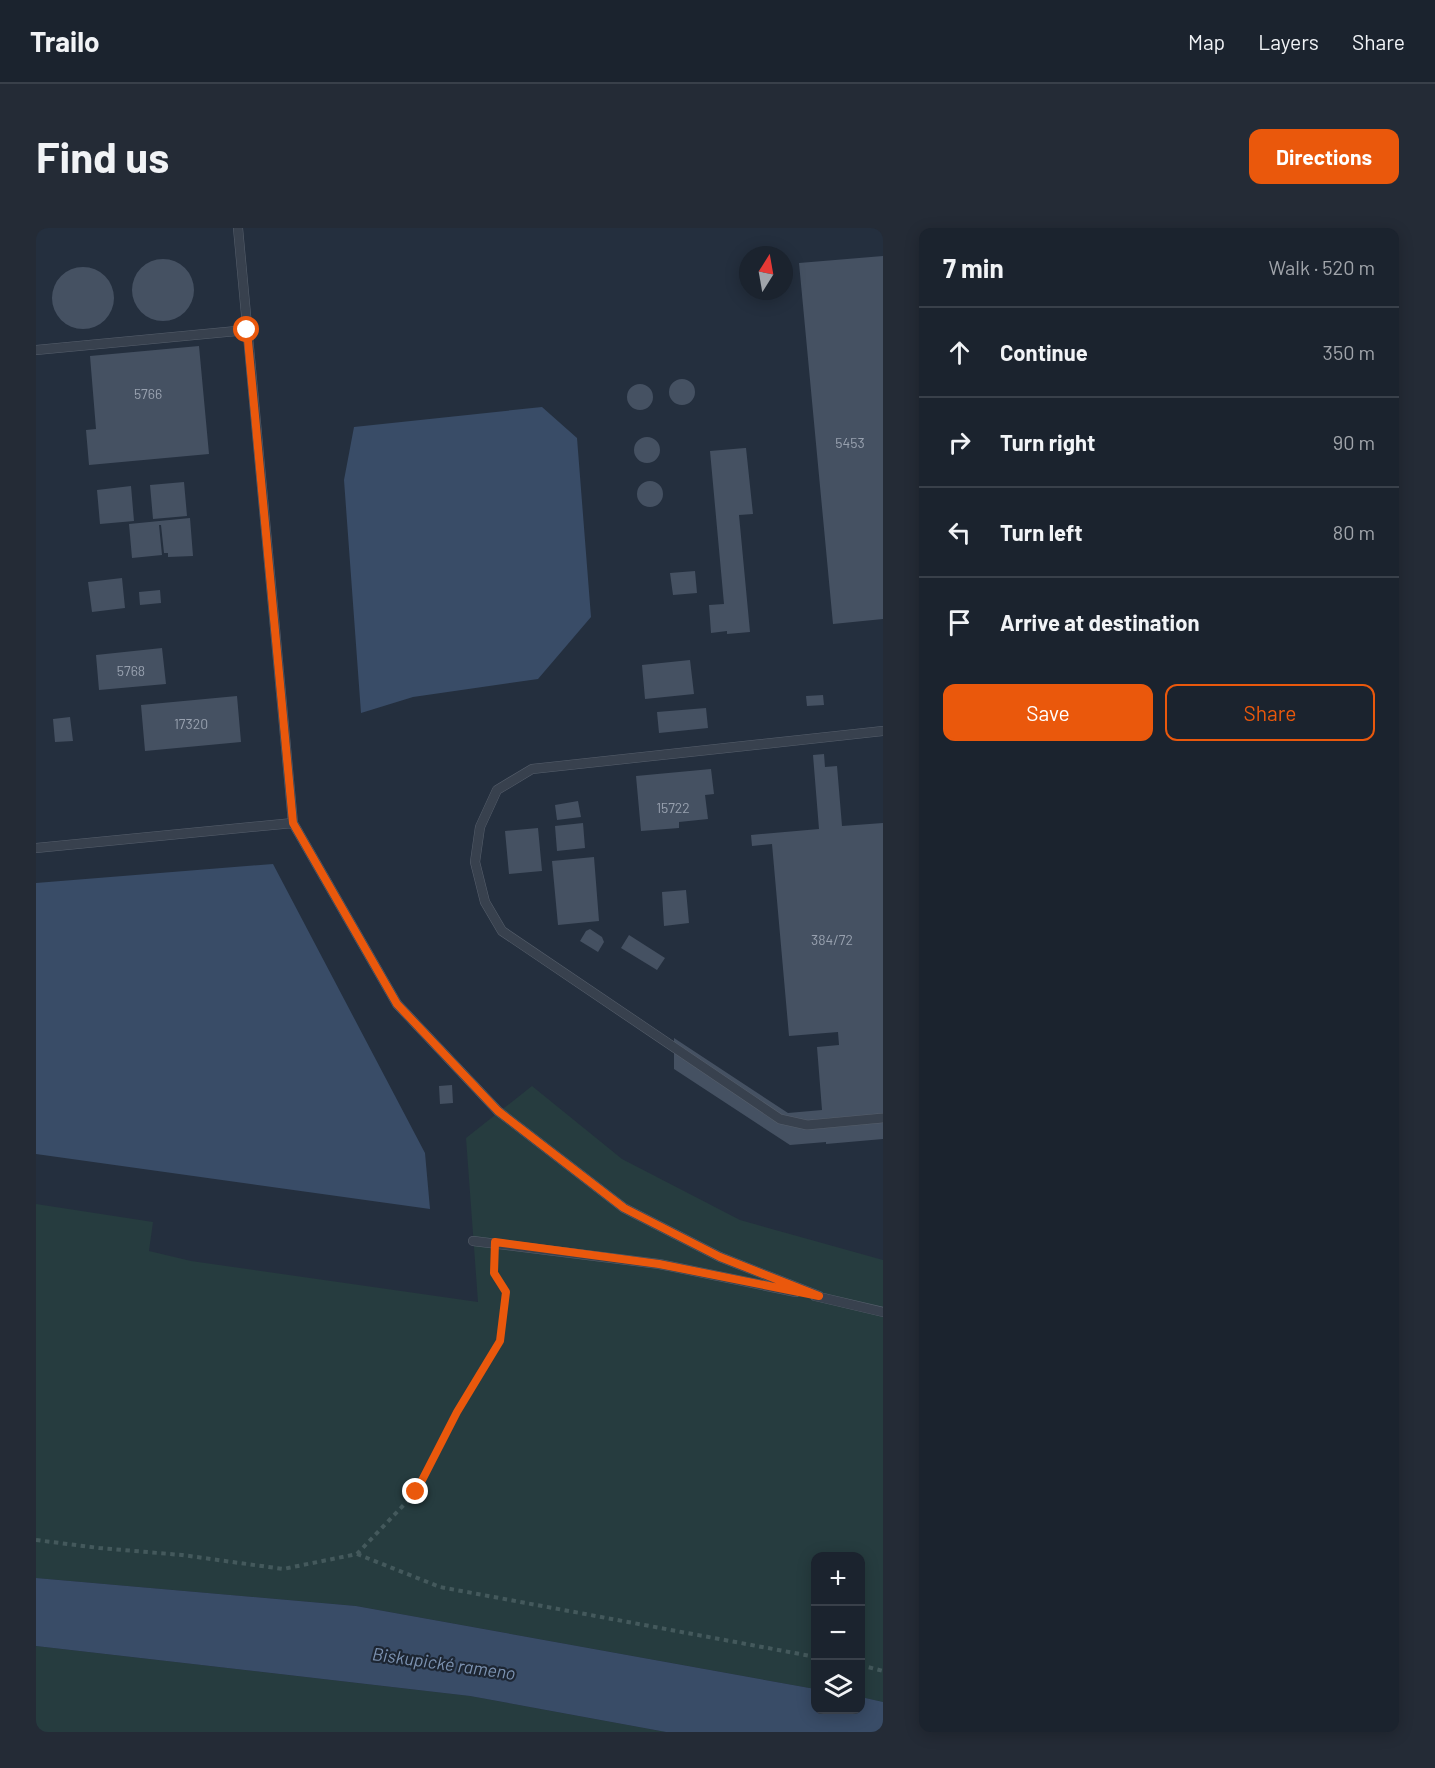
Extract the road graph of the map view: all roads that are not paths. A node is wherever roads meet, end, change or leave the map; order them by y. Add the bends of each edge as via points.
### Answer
1 (238, 228) edge
2 (247, 330) junction
3 (36, 350) edge
4 (883, 731) edge
5 (293, 823) junction
6 (36, 848) edge
7 (883, 1118) edge
8 (473, 1241) dead end
9 (819, 1296) junction
10 (883, 1312) edge

1 - 2 lane
2 - 3 lane
2 - 5 lane
4 - 7 lane via 532,769 497,790 480,826 475,862 485,902 501,931 780,1119 807,1125
5 - 6 lane
5 - 9 lane via 397,1004 498,1111 624,1208 720,1257
8 - 9 lane via 659,1264
9 - 10 lane

